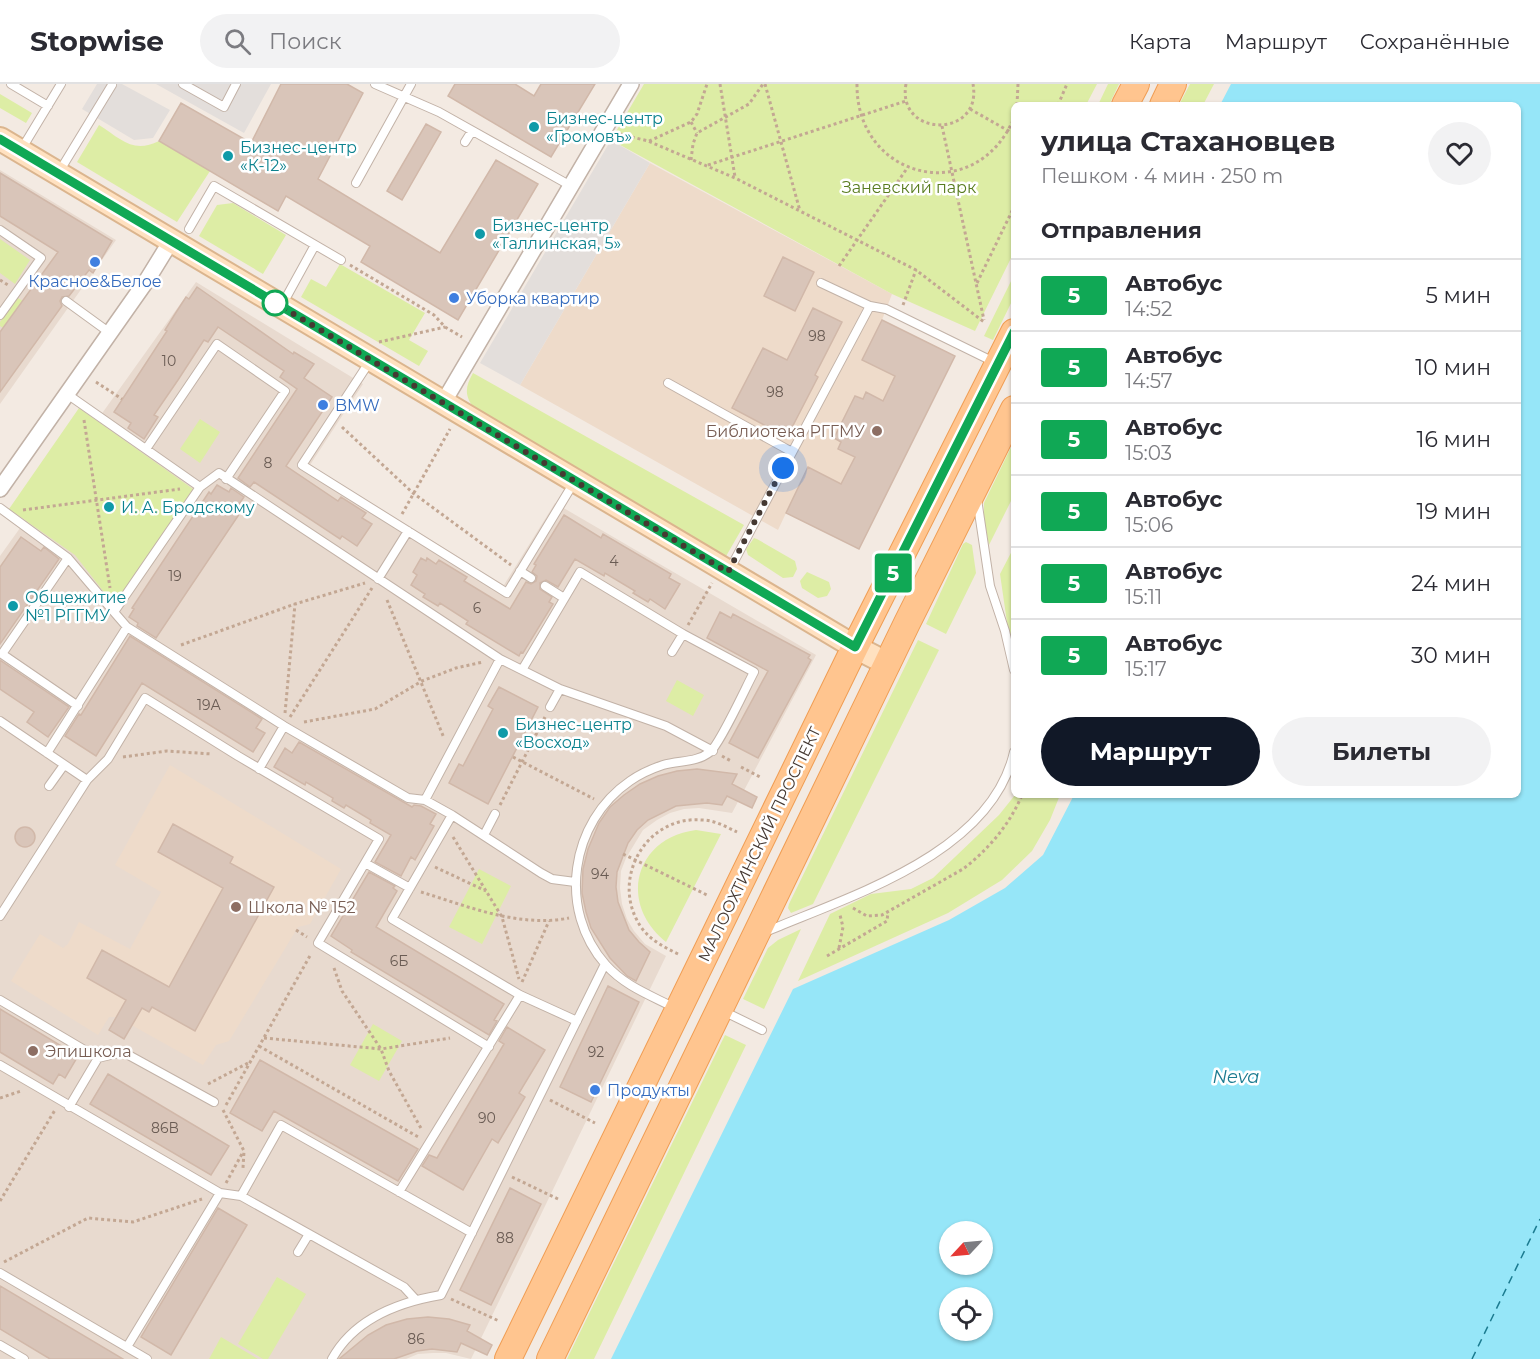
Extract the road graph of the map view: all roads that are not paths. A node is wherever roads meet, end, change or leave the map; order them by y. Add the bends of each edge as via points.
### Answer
1 (11, 84) edge
2 (61, 84) edge
3 (183, 84) edge
4 (236, 84) edge
5 (375, 84) edge
6 (411, 84) edge
7 (631, 84) edge
8 (1136, 84) edge
9 (1173, 84) edge
10 (111, 85) edge
11 (404, 97) junction
12 (1127, 102) edge
13 (1164, 102) edge
14 (48, 106) junction
15 (472, 131) junction
16 (0, 139) edge
17 (465, 142) dead end
18 (21, 151) junction
19 (58, 174) junction
20 (356, 183) dead end
21 (571, 186) junction
22 (0, 230) edge
23 (180, 235) junction
24 (315, 245) junction
25 (341, 260) road end
26 (29, 275) junction
27 (37, 281) dead end
28 (821, 283) dead end
29 (66, 301) dead end
30 (281, 306) junction
31 (870, 306) junction
32 (0, 315) edge
33 (110, 333) junction
34 (1011, 338) edge
35 (372, 352) junction
36 (998, 364) junction
37 (668, 383) dead end
38 (67, 394) junction
39 (443, 403) junction
40 (1011, 415) edge
41 (146, 448) junction
42 (792, 452) junction
43 (226, 478) junction
44 (575, 481) junction
45 (200, 487) junction
46 (975, 488) junction
47 (0, 489) edge
48 (3, 510) edge
49 (408, 531) junction
50 (68, 558) junction
51 (724, 570) junction
52 (520, 571) junction
53 (531, 578) dead end
54 (378, 579) junction
55 (545, 586) dead end
56 (564, 598) junction
57 (114, 612) junction
58 (127, 627) junction
59 (683, 634) junction
60 (855, 647) junction
61 (672, 652) dead end
62 (1011, 657) edge
63 (500, 659) junction
64 (888, 664) junction
65 (522, 670) junction
66 (560, 688) junction
67 (78, 706) junction
68 (550, 707) road end
69 (1, 724) edge
70 (284, 726) junction
71 (712, 751) junction
72 (47, 753) junction
73 (64, 765) junction
74 (1011, 765) edge
75 (259, 769) junction
76 (87, 780) junction
77 (49, 786) dead end
78 (425, 800) junction
79 (495, 814) road end
80 (452, 815) junction
81 (484, 835) junction
82 (365, 863) junction
83 (575, 882) junction
84 (410, 888) junction
85 (0, 916) edge
86 (755, 937) junction
87 (605, 964) junction
88 (520, 995) junction
89 (0, 1000) edge
90 (679, 1009) junction
91 (721, 1010) junction
92 (577, 1021) junction
93 (762, 1030) dead end
94 (489, 1047) junction
95 (98, 1058) junction
96 (0, 1065) edge
97 (213, 1102) dead end
98 (69, 1107) junction
99 (399, 1192) junction
100 (220, 1193) junction
101 (241, 1196) junction
102 (472, 1233) junction
103 (309, 1234) junction
104 (298, 1252) dead end
105 (0, 1273) edge
106 (415, 1299) junction
107 (0, 1345) edge
108 (128, 1347) junction
109 (24, 1359) edge
110 (147, 1359) edge
111 (332, 1359) edge
112 (508, 1359) edge
113 (550, 1359) edge

1 - 14 lane
2 - 14 lane
3 - 4 lane via 224,107
5 - 11 lane
6 - 11 lane
7 - 21 street
8 - 12 main road
9 - 13 main road
10 - 19 lane
11 - 15 lane
11 - 20 lane
14 - 18 lane
15 - 17 lane
15 - 21 lane
16 - 18 street
18 - 19 street
19 - 23 street
21 - 39 street
22 - 26 lane via 41,258
23 - 24 lane via 214,186
23 - 30 street
23 - 33 street
24 - 25 lane
24 - 30 lane
26 - 27 lane
26 - 32 lane
28 - 31 lane
29 - 33 lane
30 - 35 street
31 - 36 lane via 886,309
31 - 42 lane
33 - 38 street
34 - 36 main road, МАЛООХТИНСКИЙ ПРОСПЕКТ
35 - 39 street
35 - 49 lane via 302,465
36 - 60 main road, МАЛООХТИНСКИЙ ПРОСПЕКТ
37 - 42 lane
38 - 41 lane
38 - 47 street
39 - 44 street
40 - 46 main road
41 - 43 lane via 217,344 285,391
41 - 45 lane
42 - 51 lane
43 - 45 lane via 219,473
43 - 54 lane
44 - 51 street
44 - 52 lane
45 - 57 lane
46 - 62 lane via 990,586
46 - 64 main road
48 - 50 lane
49 - 52 lane via 507,593
49 - 54 lane
50 - 57 lane
50 - 67 lane via 2,654
51 - 60 street
52 - 53 lane
54 - 63 lane
55 - 56 lane
56 - 59 lane via 580,572
56 - 65 lane
57 - 58 lane
58 - 67 lane
58 - 70 lane
59 - 61 lane
59 - 71 lane via 754,672
60 - 64 street
60 - 90 main road, МАЛООХТИНСКИЙ ПРОСПЕКТ
63 - 65 lane
63 - 78 lane
64 - 86 main road
65 - 66 lane
66 - 68 lane
66 - 71 lane via 666,726
67 - 72 lane
69 - 72 lane
70 - 75 lane
70 - 78 lane via 408,798
71 - 83 lane via 698,760 646,772 616,791 585,836
72 - 73 lane
73 - 76 lane
73 - 77 lane
74 - 86 lane via 996,795 956,839 860,894
75 - 76 lane via 145,698 108,759
75 - 82 lane via 379,839
76 - 85 lane
78 - 80 lane
79 - 81 lane
80 - 81 lane
80 - 84 lane
81 - 83 lane via 552,879
82 - 84 lane
82 - 94 lane via 318,943
83 - 87 lane via 580,916 593,948
84 - 88 lane via 393,920
86 - 91 main road
87 - 90 lane via 628,985
87 - 92 lane
88 - 92 lane
88 - 94 lane
89 - 95 lane
90 - 112 main road, МАЛООХТИНСКИЙ ПРОСПЕКТ
91 - 93 lane
91 - 113 main road
92 - 102 lane
94 - 99 lane
95 - 97 lane via 123,1052
95 - 98 lane
96 - 98 lane
98 - 100 lane
99 - 101 lane via 281,1125
99 - 102 lane
100 - 101 lane
100 - 108 lane
101 - 103 lane
102 - 106 lane via 441,1295
103 - 104 lane
103 - 106 lane via 404,1287
105 - 108 lane
106 - 111 lane via 384,1311 357,1329
107 - 109 lane
108 - 110 lane

